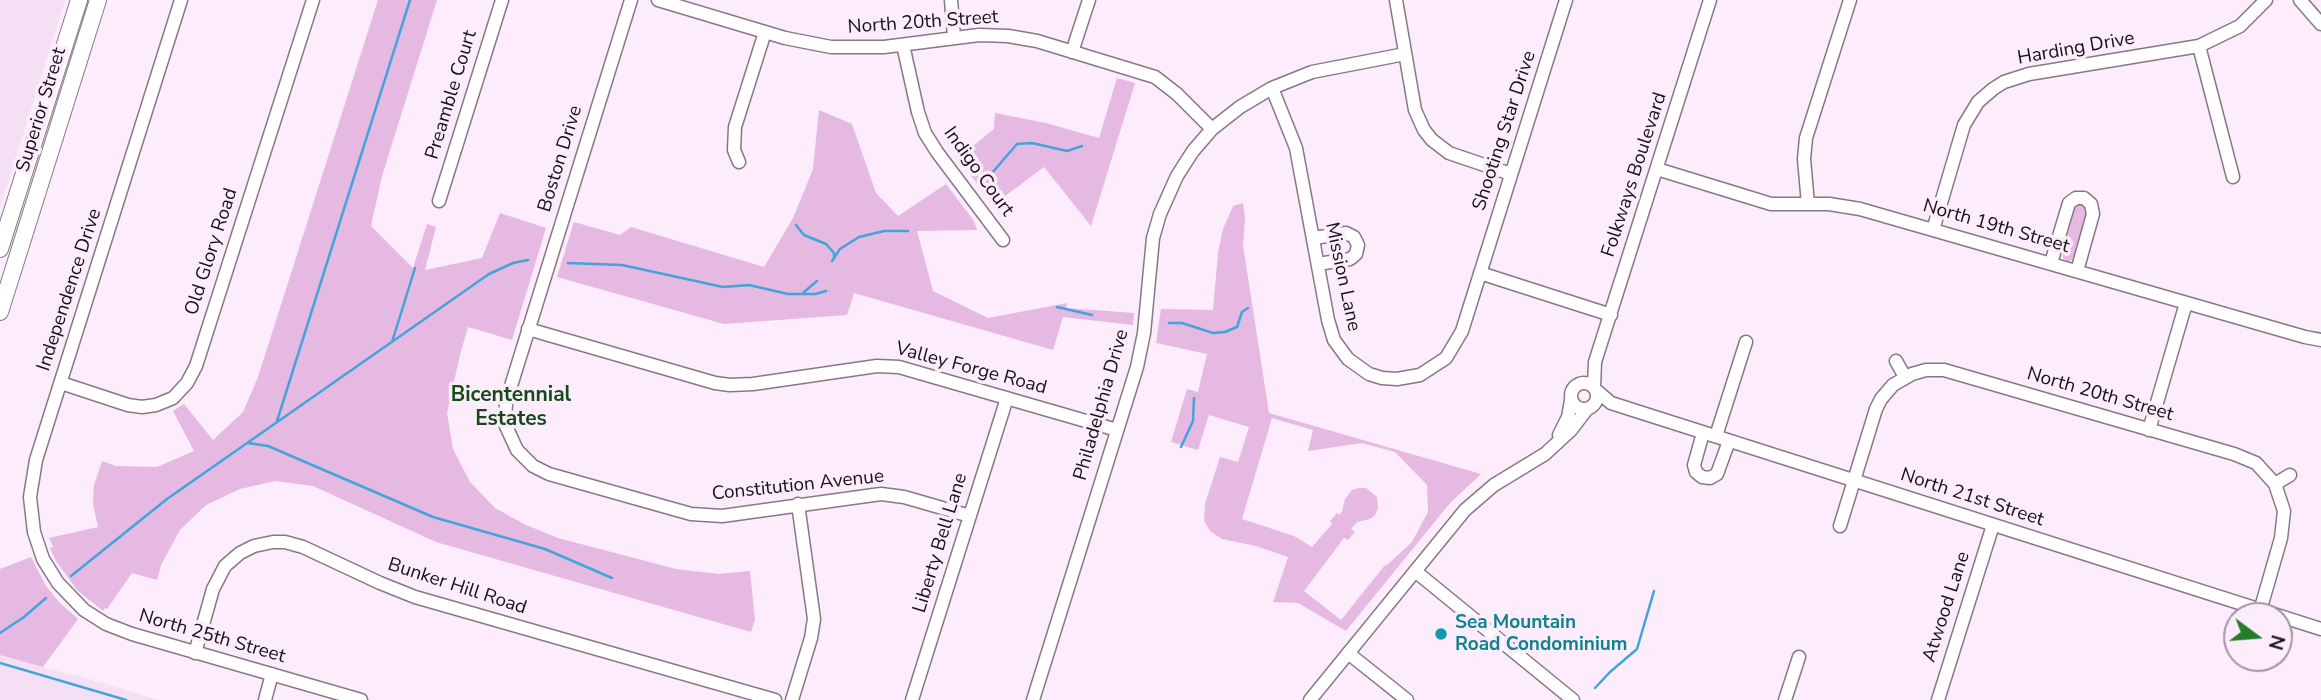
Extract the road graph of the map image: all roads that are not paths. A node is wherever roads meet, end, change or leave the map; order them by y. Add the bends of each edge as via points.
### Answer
1 (79, 0) edge
2 (98, 0) edge
3 (181, 0) edge
4 (313, 0) edge
5 (502, 0) edge
6 (631, 0) edge
7 (658, 0) edge
8 (951, 0) edge
9 (1088, 0) edge
10 (1396, 0) edge
11 (1566, 0) edge
12 (1710, 0) edge
13 (1850, 0) edge
14 (2266, 0) edge
15 (2300, 0) edge
16 (2321, 24) edge
17 (765, 32) junction
18 (954, 37) junction
19 (903, 45) junction
20 (2199, 46) junction
21 (1072, 52) junction
22 (1405, 54) junction
23 (1272, 88) junction
24 (43, 113) junction
25 (1212, 129) junction
26 (739, 162) dead end
27 (1657, 169) junction
28 (44, 172) junction
29 (1511, 174) junction
30 (2233, 177) dead end
31 (439, 201) dead end
32 (1808, 204) junction
33 (1933, 230) junction
34 (1314, 239) junction
35 (1003, 240) dead end
36 (0, 249) edge
37 (2051, 263) junction
38 (1318, 264) junction
39 (2077, 271) junction
40 (1480, 273) junction
41 (2186, 303) junction
42 (0, 312) edge
43 (1611, 315) junction
44 (528, 330) junction
45 (2321, 340) edge
46 (1746, 342) dead end
47 (1896, 361) dead end
48 (1595, 362) junction
49 (1905, 377) junction
50 (61, 383) junction
51 (1577, 384) junction
52 (1595, 390) junction
53 (1007, 398) junction
54 (1571, 400) junction
55 (1611, 403) junction
56 (1589, 408) junction
57 (1117, 430) junction
58 (2149, 430) junction
59 (1716, 437) junction
60 (1554, 446) junction
61 (2290, 475) dead end
62 (1854, 481) junction
63 (2275, 484) junction
64 (798, 504) junction
65 (970, 516) junction
66 (1993, 525) junction
67 (1840, 526) dead end
68 (1415, 571) junction
69 (62, 589) joint
70 (2232, 602) edge
71 (2262, 602) edge
72 (2293, 620) edge
73 (2321, 628) edge
74 (195, 653) junction
75 (1348, 653) junction
76 (1798, 657) dead end
77 (272, 674) junction
78 (265, 700) edge
79 (361, 700) edge
80 (775, 700) edge
81 (792, 700) edge
82 (912, 700) edge
83 (1033, 700) edge
84 (1310, 700) edge
85 (1407, 700) edge
86 (1573, 700) edge
87 (1785, 700) edge
88 (1938, 700) edge

1 - 24 main road, Superior Street
2 - 28 main road, Superior Street
3 - 50 street, Independence Drive
4 - 50 street, Old Glory Road via 187,383 173,398 142,407
5 - 31 street, Preamble Court
6 - 44 street, Boston Drive
7 - 17 street, North 20th Street
8 - 18 street
9 - 21 street
10 - 22 street
11 - 29 street, Shooting Star Drive
12 - 27 street, Folkways Boulevard
13 - 32 street via 1806,138
14 - 20 street, Harding Drive via 2246,22
15 - 16 street
17 - 19 street, North 20th Street via 831,47
17 - 26 street via 736,122 734,150
18 - 19 street, North 20th Street
18 - 21 street, North 20th Street via 1008,36
19 - 35 street, Indigo Court via 925,133
20 - 30 street
20 - 33 street, Harding Drive via 2029,74 1993,89 1964,125
21 - 25 street, North 20th Street via 1160,80
22 - 23 street, Philadelphia Drive via 1312,72
22 - 29 street via 1415,110 1432,140 1449,153
23 - 25 street, Philadelphia Drive
23 - 34 street, Mission Lane via 1296,148
24 - 28 main road via 47,133 36,171
24 - 36 main road, Superior Street
25 - 57 street, Philadelphia Drive via 1177,176 1157,225 1141,350
27 - 32 street, North 19th Street via 1768,203
27 - 43 street, Folkways Boulevard
28 - 42 main road, Superior Street
29 - 40 street, Shooting Star Drive
32 - 33 street, North 19th Street via 1852,206
33 - 37 street, North 19th Street
34 - 38 street, Mission Lane
34 - 38 street via 1348,234 1358,245 1352,258
37 - 39 street, North 19th Street
37 - 39 street via 2069,203 2084,198 2093,214
38 - 40 street, Mission Lane via 1330,330 1342,353 1365,372 1389,378 1420,375 1446,358 1462,331
39 - 41 street, North 19th Street
40 - 43 street
41 - 45 street, North 19th Street
41 - 58 street
43 - 48 street, Folkways Boulevard
44 - 53 street, Valley Forge Road via 720,384 753,384 887,366
44 - 64 street, Constitution Avenue via 505,417 513,444 533,466 691,514 713,516
46 - 59 street
47 - 49 street
48 - 51 street, Folkways Boulevard
48 - 52 street, Folkways Boulevard
49 - 58 street, North 20th Street via 1944,370
49 - 62 street via 1878,404
50 - 69 street, Independence Drive via 36,460 30,497 38,546
51 - 52 street via 1586,383
51 - 54 street
52 - 55 street, North 21st Street
52 - 56 street via 1597,400
53 - 57 street, Valley Forge Road
53 - 65 street, Liberty Bell Lane
54 - 56 street via 1577,408
54 - 60 street
55 - 56 street, North 21st Street
55 - 59 street, North 21st Street
56 - 60 street
57 - 83 street, Philadelphia Drive
58 - 63 street, North 20th Street via 2245,457
59 - 62 street, North 21st Street
60 - 68 street via 1473,502
61 - 63 street
62 - 66 street, North 21st Street
62 - 67 street
63 - 71 street via 2284,524
64 - 65 street, Constitution Avenue via 889,494
64 - 81 street via 814,620
65 - 82 street, Liberty Bell Lane
66 - 70 street, North 21st Street
66 - 88 street, Atwood Lane
68 - 75 street
68 - 86 street
69 - 74 street, North 25th Street via 83,610 111,626
72 - 73 street, North 21st Street
74 - 77 street, North 25th Street
74 - 80 street, Bunker Hill Road via 222,570 243,551 277,541 303,547 415,597
75 - 84 street
75 - 85 street
76 - 87 street
77 - 78 street
77 - 79 street, North 25th Street

